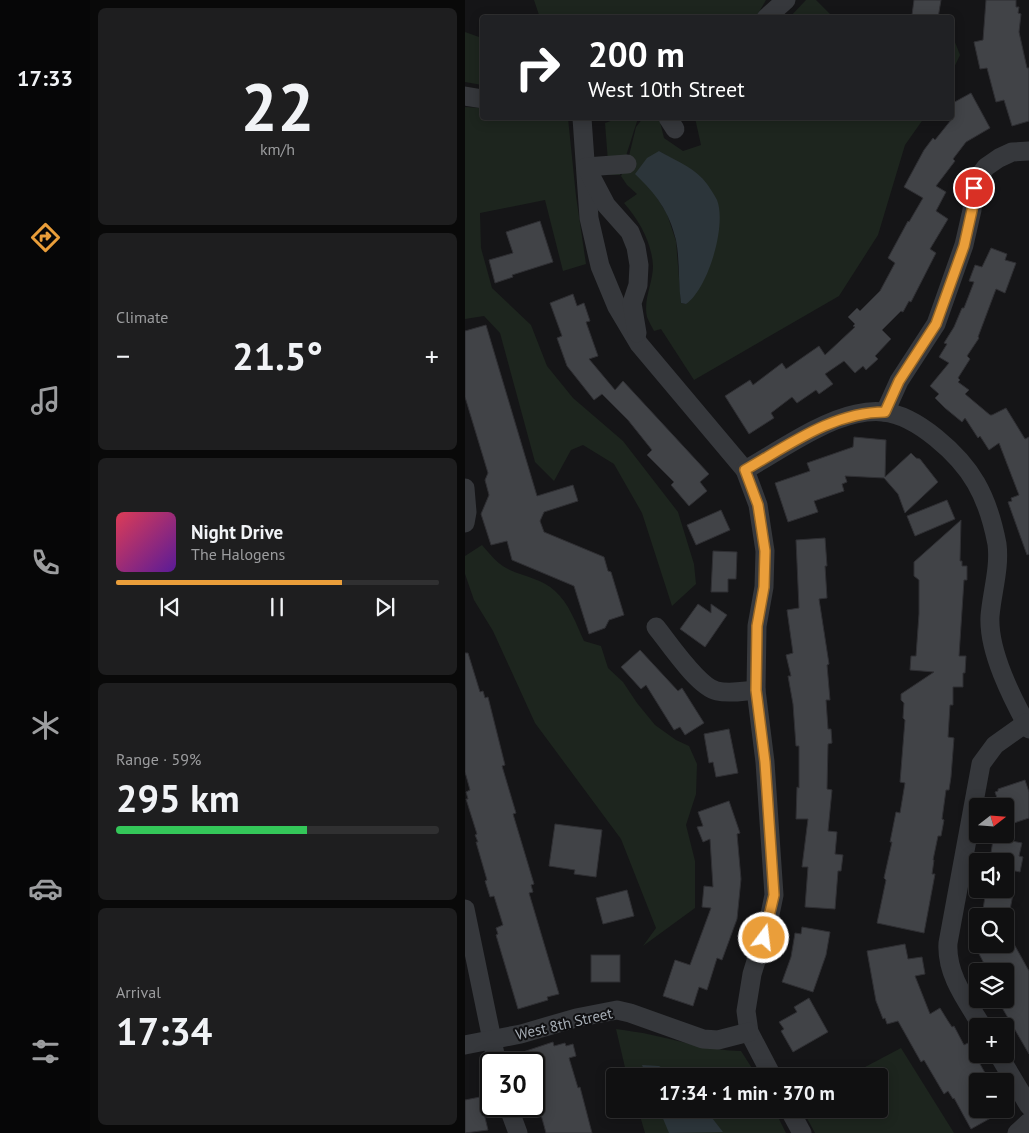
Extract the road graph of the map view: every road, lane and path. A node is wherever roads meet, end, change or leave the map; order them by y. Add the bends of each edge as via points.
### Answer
1 (785, 0) edge
2 (769, 15) edge
3 (465, 96) edge
4 (480, 98) edge
5 (582, 120) edge
6 (1029, 151) edge
7 (627, 164) dead end
8 (586, 167) junction
9 (639, 344) junction
10 (885, 412) junction
11 (745, 470) junction
12 (465, 488) edge
13 (465, 523) edge
14 (656, 627) dead end
15 (756, 690) junction
16 (1027, 726) edge
17 (465, 909) edge
18 (977, 1018) edge
19 (749, 1032) junction
20 (493, 1040) junction
21 (465, 1045) edge
22 (495, 1052) edge
23 (1003, 1063) edge
24 (768, 1068) edge
25 (1029, 1106) edge
26 (512, 1117) edge
27 (794, 1118) edge
28 (1029, 1122) edge
29 (518, 1133) edge
30 (801, 1133) edge
31 (1017, 1133) edge

1 - 2 street
3 - 4 street
5 - 8 street
6 - 10 street via 1012,152 999,158 977,179 966,240 936,324 899,381
7 - 8 street
8 - 9 street via 589,218 600,266 617,307
8 - 9 street via 606,205 630,232 636,247 639,266 632,303
9 - 11 street
10 - 11 street via 855,414 828,423
10 - 16 street via 909,420 939,440 965,467 985,501 997,546 990,617 994,652
11 - 15 street via 758,505 765,551 764,587 757,626
12 - 13 street
14 - 15 street via 689,669 715,691
15 - 19 street via 765,762 774,895 748,995
16 - 18 street via 995,745 981,764 948,943 948,961 954,979
17 - 20 street
19 - 20 street, West 8th Street via 718,1040 703,1039 617,1010
19 - 24 street
20 - 21 street, West 8th Street
20 - 22 street
23 - 25 street
26 - 29 street
27 - 30 street
28 - 31 street

